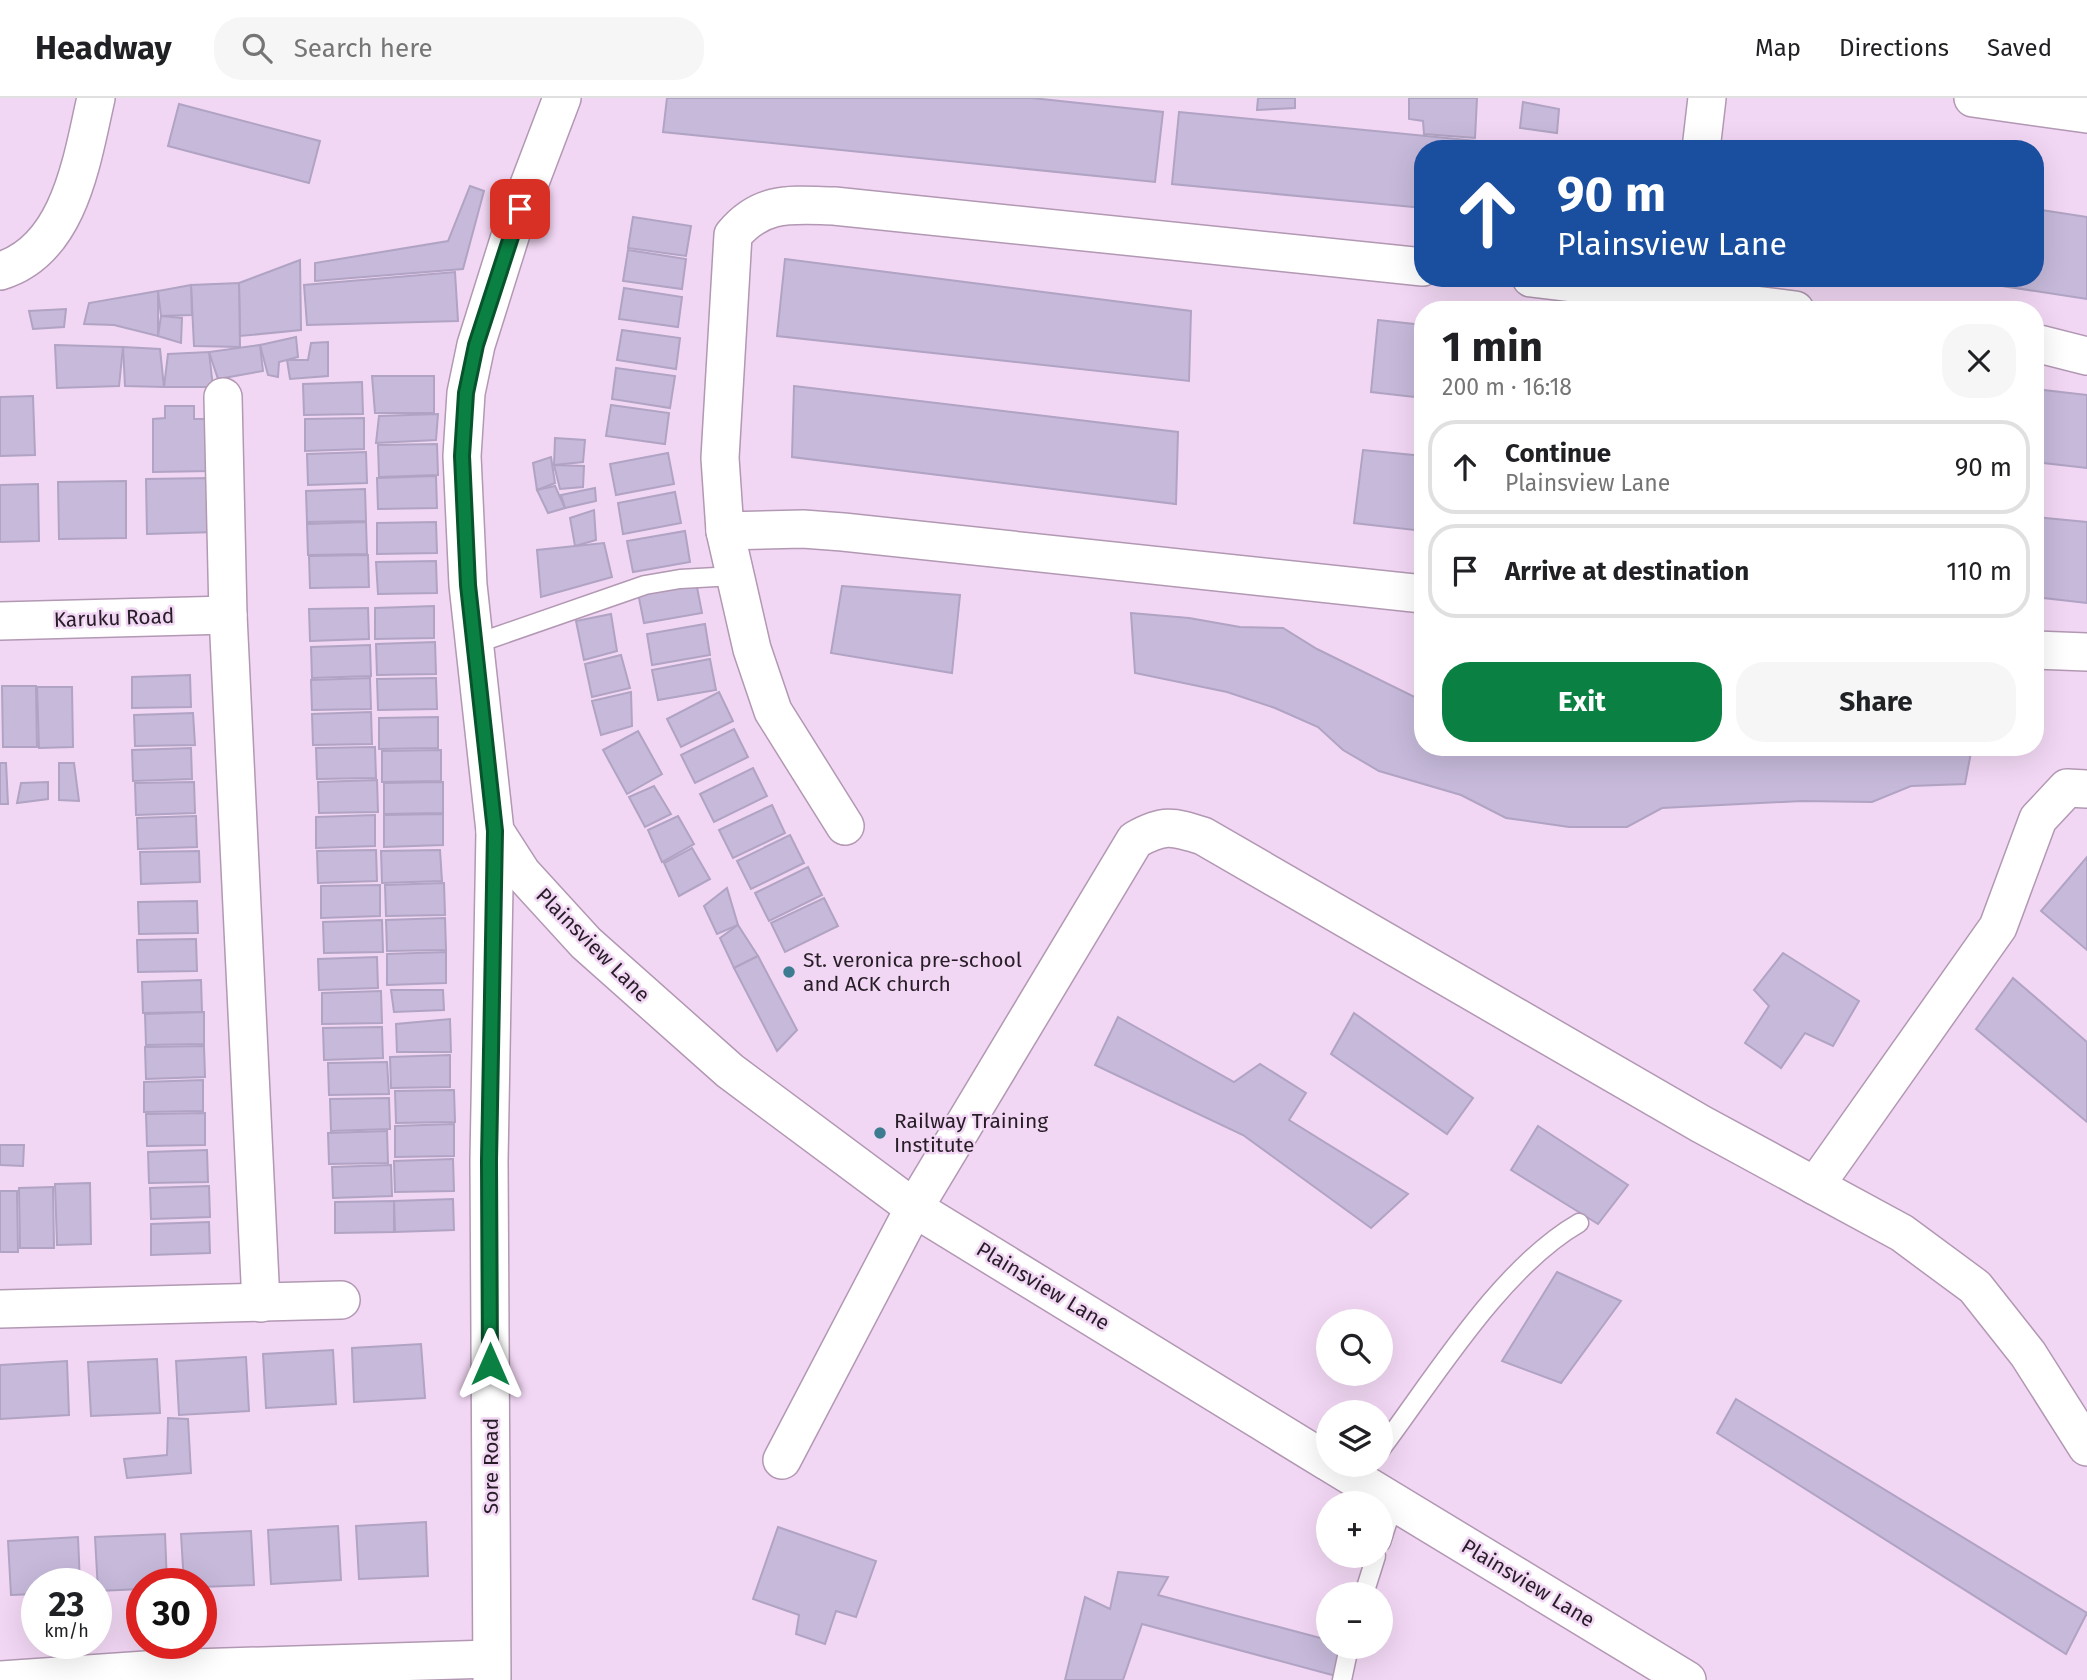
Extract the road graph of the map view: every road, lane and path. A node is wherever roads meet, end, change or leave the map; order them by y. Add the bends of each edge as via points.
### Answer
1 (96, 98) edge
2 (562, 98) edge
3 (1707, 98) edge
4 (1973, 98) edge
5 (2087, 114) edge
6 (1702, 140) edge
7 (1414, 266) edge
8 (0, 271) edge
9 (1691, 287) edge
10 (1754, 301) edge
11 (2044, 345) edge
12 (2087, 356) edge
13 (223, 397) dead end
14 (725, 531) junction
15 (734, 576) junction
16 (1414, 593) edge
17 (228, 615) junction
18 (0, 621) edge
19 (475, 644) junction
20 (2044, 650) edge
21 (2087, 652) edge
22 (2087, 789) edge
23 (845, 826) dead end
24 (495, 831) junction
25 (1815, 1186) junction
26 (914, 1208) junction
27 (1579, 1223) dead end
28 (341, 1300) dead end
29 (261, 1303) junction
30 (0, 1309) edge
31 (1393, 1432) edge
32 (2087, 1447) edge
33 (1316, 1449) edge
34 (782, 1460) dead end
35 (1359, 1477) edge
36 (1394, 1502) junction
37 (1393, 1505) edge
38 (1346, 1659) edge
39 (491, 1669) edge
40 (0, 1680) edge
41 (1342, 1680) edge
42 (1687, 1680) edge

1 - 8 street via 77,181 54,228 29,256
2 - 19 street, Plainsview Lane via 513,227 466,393 462,456
3 - 6 street
4 - 5 street
7 - 14 street via 834,206 767,208 746,220 733,235 720,458
9 - 10 street
11 - 12 street
13 - 17 street
14 - 15 street
14 - 16 street via 843,532
15 - 19 lane via 645,585
15 - 23 street via 773,711
17 - 18 street, Karuku Road
17 - 29 street
19 - 24 street, Plainsview Lane
20 - 21 street
22 - 25 street via 2067,788 2038,819 1998,927
24 - 26 street, Plainsview Lane via 522,873 624,980 730,1071
24 - 39 street, Sore Road via 489,1161
25 - 26 street via 1203,835 1157,827 1135,841
25 - 32 street via 1902,1233 1975,1287 2028,1354
26 - 33 street, Plainsview Lane
26 - 34 street
27 - 31 lane via 1543,1248 1485,1311
28 - 29 street
29 - 30 street
35 - 36 street, Plainsview Lane
36 - 37 lane
36 - 42 street, Plainsview Lane
38 - 41 lane
39 - 40 street via 160,1670

